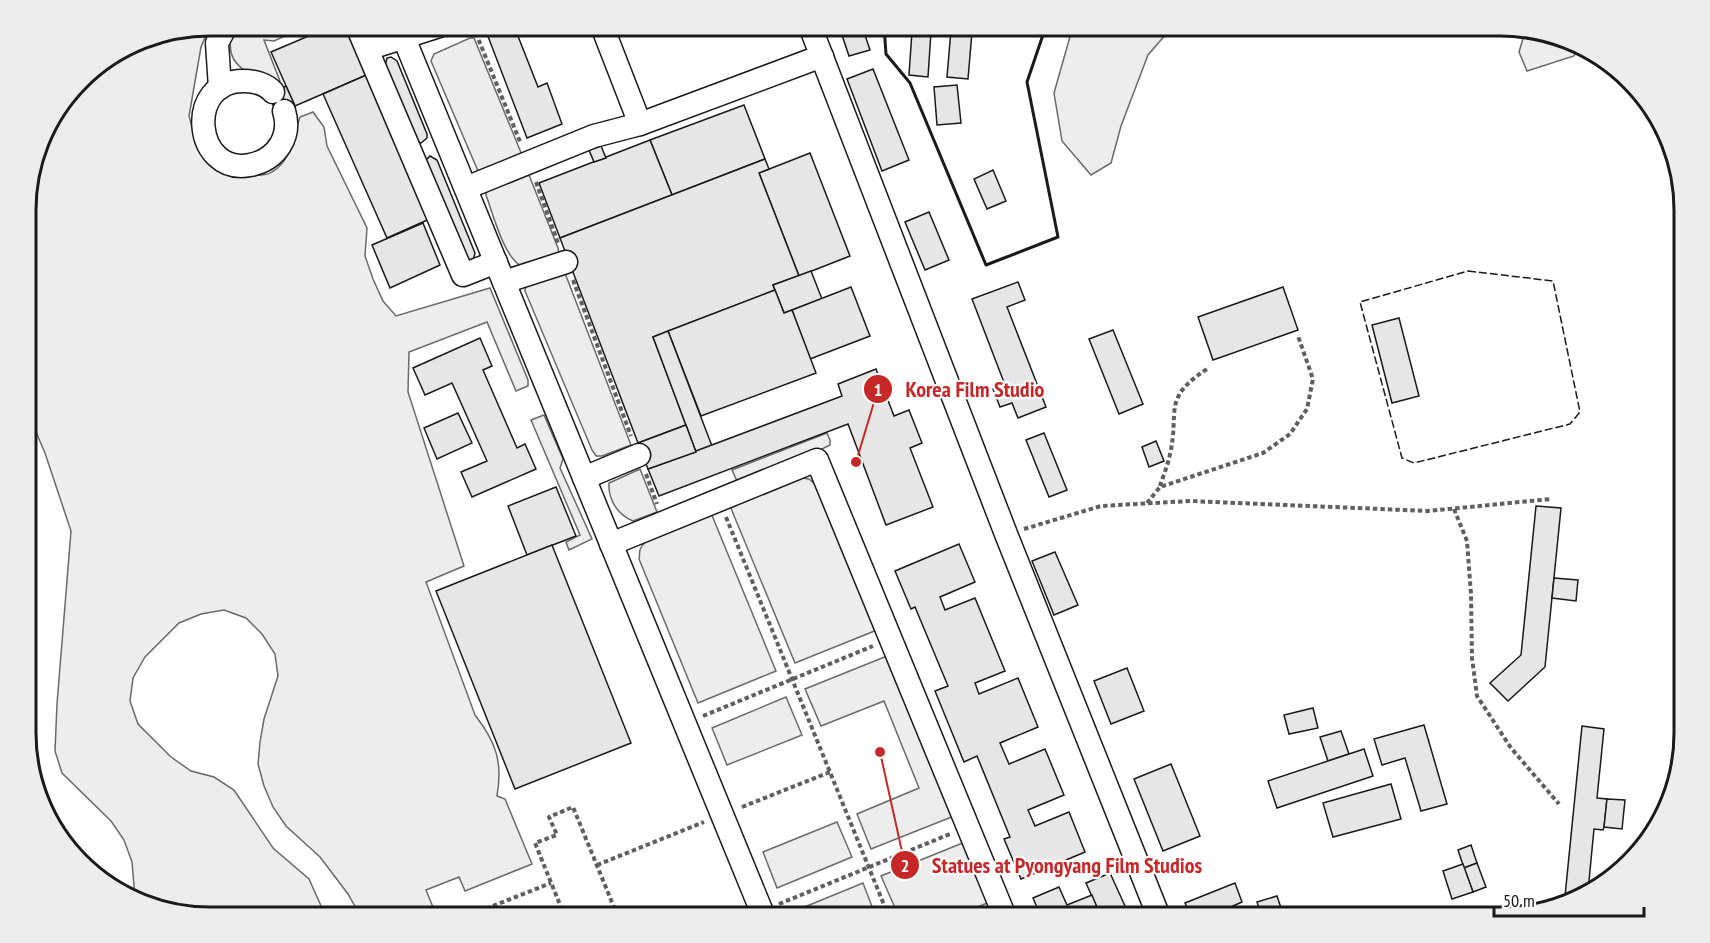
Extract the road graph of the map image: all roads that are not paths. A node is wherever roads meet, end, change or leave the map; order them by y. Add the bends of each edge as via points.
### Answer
1 (221, 36) edge
2 (361, 36) edge
3 (392, 36) edge
4 (403, 36) edge
5 (606, 36) edge
6 (814, 36) edge
7 (367, 50) junction
8 (822, 56) junction
9 (220, 88) junction
10 (640, 124) junction
11 (466, 188) junction
12 (566, 262) dead end
13 (500, 272) junction
14 (639, 455) dead end
15 (584, 478) junction
16 (611, 544) junction
17 (760, 907) edge
18 (1001, 907) edge
19 (1155, 907) edge

1 - 9 lane via 217,43
2 - 7 lane
3 - 7 lane
4 - 11 lane
5 - 10 lane
6 - 8 lane
7 - 13 lane via 462,275
8 - 10 lane
8 - 19 lane
9 - 9 lane via 236,81 254,81 270,89 287,119 285,137 276,153 261,163 244,166 227,162 212,151 204,136 202,118 208,101
10 - 11 lane via 594,136
11 - 13 lane
12 - 13 lane
13 - 15 lane
14 - 15 lane
15 - 16 lane
16 - 17 lane
16 - 18 lane via 817,459

